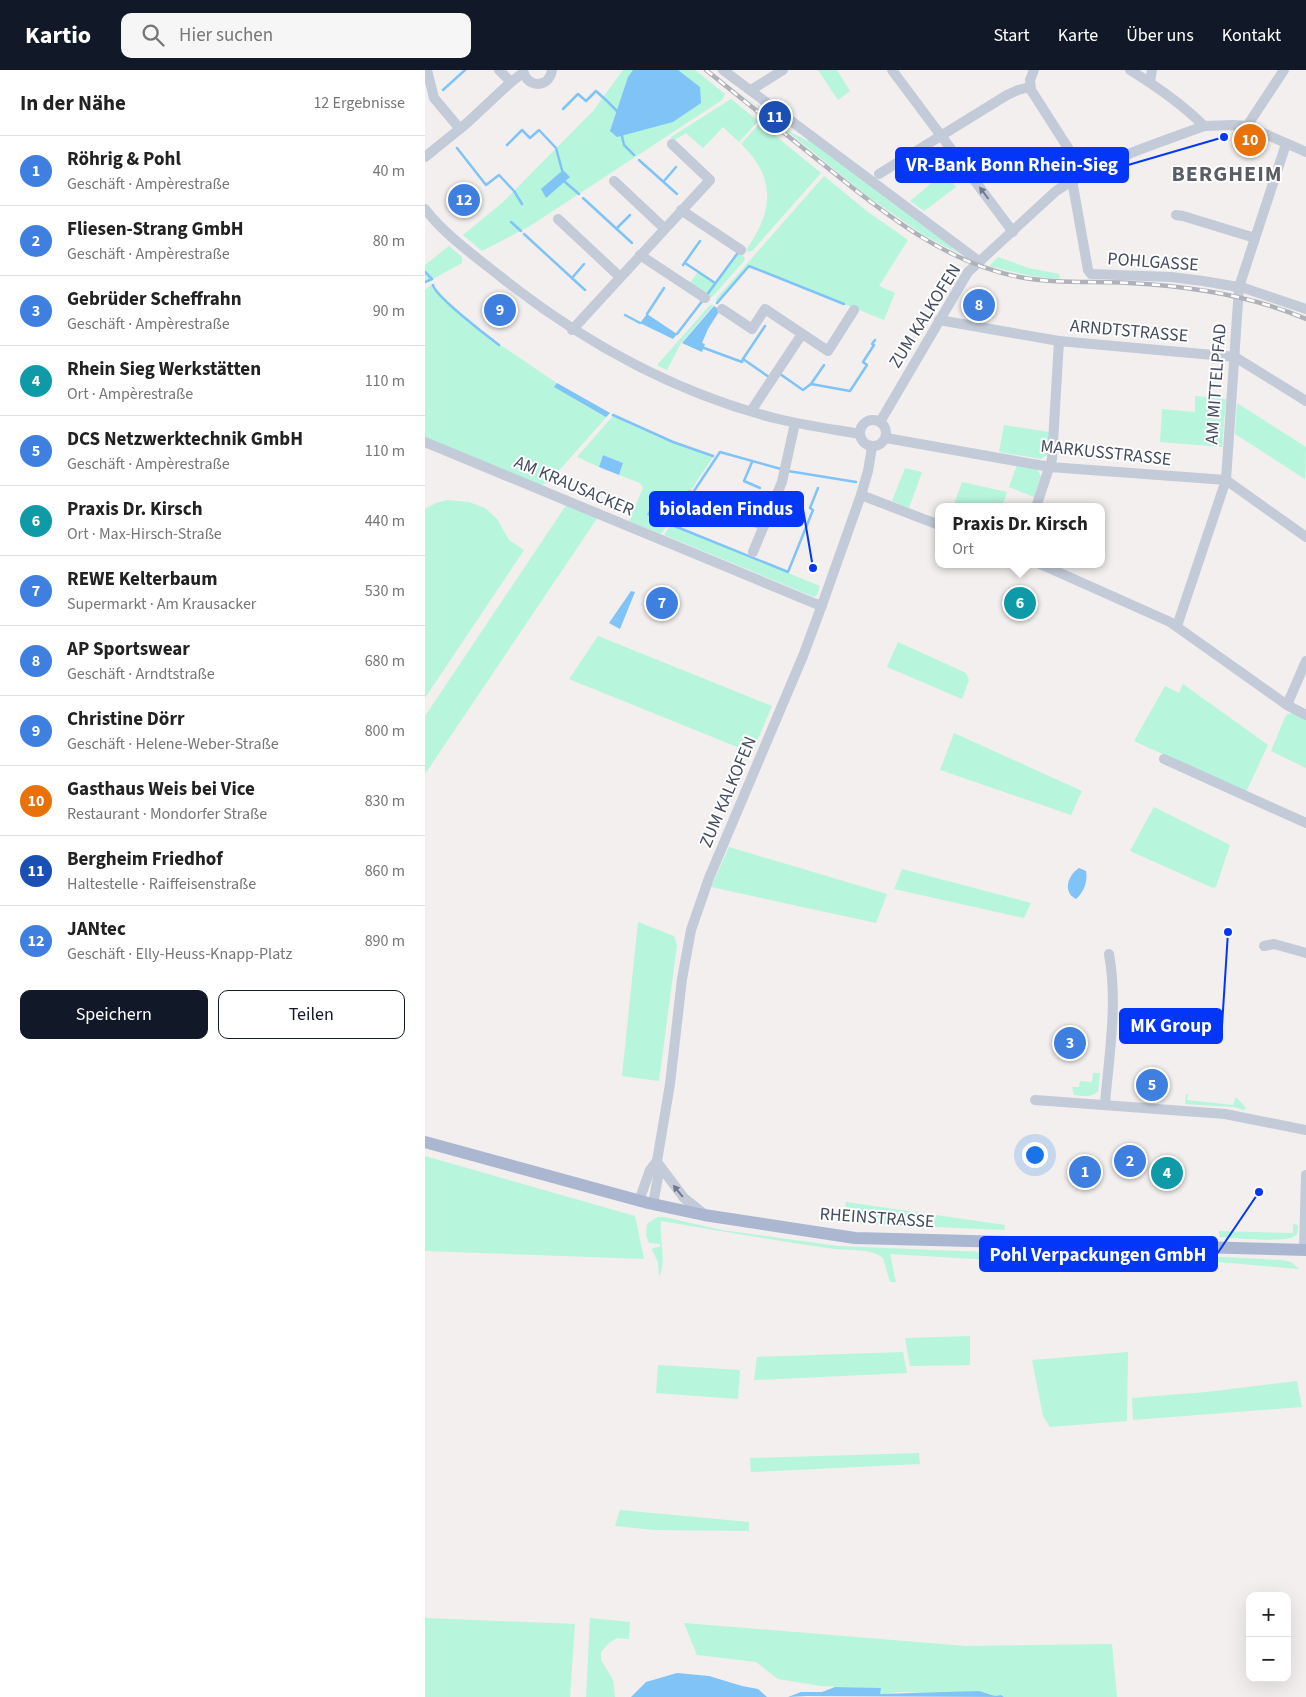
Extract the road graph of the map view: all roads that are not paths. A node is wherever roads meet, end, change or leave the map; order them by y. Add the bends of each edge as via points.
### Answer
1 (427, 70) edge
2 (499, 70) edge
3 (552, 70) edge
4 (723, 70) edge
5 (783, 70) edge
6 (892, 70) edge
7 (1034, 70) edge
8 (1130, 70) edge
9 (1152, 70) edge
10 (1284, 70) edge
11 (523, 72) edge
12 (511, 82) junction
13 (1150, 82) junction
14 (1030, 87) junction
15 (751, 90) junction
16 (1204, 126) junction
17 (1247, 126) junction
18 (460, 129) junction
19 (942, 136) junction
20 (672, 144) dead end
21 (1286, 144) junction
22 (1306, 152) edge
23 (425, 157) edge
24 (1084, 173) junction
25 (879, 174) dead end
26 (1072, 180) junction
27 (615, 181) dead end
28 (425, 209) edge
29 (681, 210) junction
30 (1176, 215) dead end
31 (557, 219) dead end
32 (665, 228) junction
33 (1013, 232) junction
34 (1255, 238) junction
35 (741, 250) dead end
36 (640, 254) junction
37 (980, 262) junction
38 (620, 277) junction
39 (1239, 287) junction
40 (705, 298) dead end
41 (722, 309) dead end
42 (1306, 309) edge
43 (854, 310) dead end
44 (939, 320) junction
45 (573, 330) junction
46 (802, 334) junction
47 (1059, 342) junction
48 (1235, 357) junction
49 (1306, 401) edge
50 (751, 411) junction
51 (880, 422) junction
52 (795, 423) junction
53 (859, 434) junction
54 (886, 438) junction
55 (425, 442) edge
56 (871, 447) junction
57 (1050, 467) junction
58 (1226, 480) junction
59 (690, 495) dead end
60 (861, 495) junction
61 (1037, 503) edge
62 (935, 523) edge
63 (764, 526) junction
64 (1306, 537) edge
65 (753, 552) dead end
66 (1049, 568) edge
67 (822, 605) junction
68 (1177, 626) junction
69 (1306, 661) edge
70 (1287, 705) junction
71 (1306, 715) edge
72 (1164, 759) dead end
73 (1306, 823) edge
74 (1264, 946) dead end
75 (1306, 953) edge
76 (1109, 954) dead end
77 (1035, 1100) dead end
78 (1105, 1104) junction
79 (1306, 1130) edge
80 (425, 1142) edge
81 (657, 1161) junction
82 (1306, 1175) edge
83 (639, 1201) junction
84 (653, 1204) junction
85 (704, 1215) junction
86 (1305, 1250) edge

1 - 18 street via 434,98
2 - 12 street
3 - 11 street via 547,81 538,84 529,81
4 - 15 street
5 - 15 street
6 - 19 street
7 - 14 street
8 - 13 street
9 - 13 street
10 - 17 street
11 - 12 street
12 - 18 street
13 - 16 street
14 - 19 street via 1007,95
14 - 24 street
15 - 37 street
16 - 17 street, ZUM KALKOFEN
16 - 24 street, ZUM KALKOFEN
17 - 21 street
18 - 23 street
19 - 25 street
33 -> 19 street
20 - 29 street via 710,180
21 - 22 street
21 - 34 street, AM MITTELPFAD
24 - 26 street, ZUM KALKOFEN
26 - 33 street, ZUM KALKOFEN
26 - 39 street, POHLGASSE via 1091,274 1171,276
27 - 32 street
28 - 45 street via 442,228 512,286
29 - 32 street
29 - 35 street
30 - 34 street
31 - 38 street
32 - 36 street
33 - 37 street, ZUM KALKOFEN
34 - 39 street, AM MITTELPFAD
36 - 38 street
36 - 40 street
37 - 44 street, ZUM KALKOFEN via 968,272
38 - 45 street
39 - 42 street, POHLGASSE
39 - 48 street, AM MITTELPFAD
41 - 46 street via 752,328 765,309
43 - 46 street via 828,350
44 - 47 street, ARNDTSTRASSE
44 - 51 street, ZUM KALKOFEN
45 - 50 street via 648,372
46 - 50 street
47 - 48 street, ARNDTSTRASSE
47 - 57 street
48 - 49 street, ARNDTSTRASSE
48 - 58 street, AM MITTELPFAD
50 - 52 street
51 - 53 street via 866,422
51 - 54 street via 886,428
52 - 53 street
52 - 63 street via 781,482
53 - 56 street via 863,443
54 - 56 street via 880,445
54 - 57 street, MARKUSSTRASSE
55 - 67 street, AM KRAUSACKER
56 - 60 street, ZUM KALKOFEN
57 - 58 street, MARKUSSTRASSE
57 - 61 street
58 - 64 street
58 - 68 street, AM MITTELPFAD
59 - 63 street
60 - 62 street
60 - 67 street, ZUM KALKOFEN
63 - 65 street
66 - 68 street
67 - 81 street, ZUM KALKOFEN via 709,878 691,930
68 - 70 street
69 - 70 street
70 - 71 street
72 - 73 street
74 - 75 street via 1275,944
76 - 78 street via 1113,996
77 - 78 street
78 - 79 street via 1225,1114
80 - 83 main road, RHEINSTRASSE
81 - 83 street, ZUM KALKOFEN via 650,1170
81 - 84 street, ZUM KALKOFEN
85 -> 81 street via 684,1198
82 - 86 street
83 - 84 main road, RHEINSTRASSE
84 - 85 main road, RHEINSTRASSE
85 - 86 main road, RHEINSTRASSE via 855,1238

